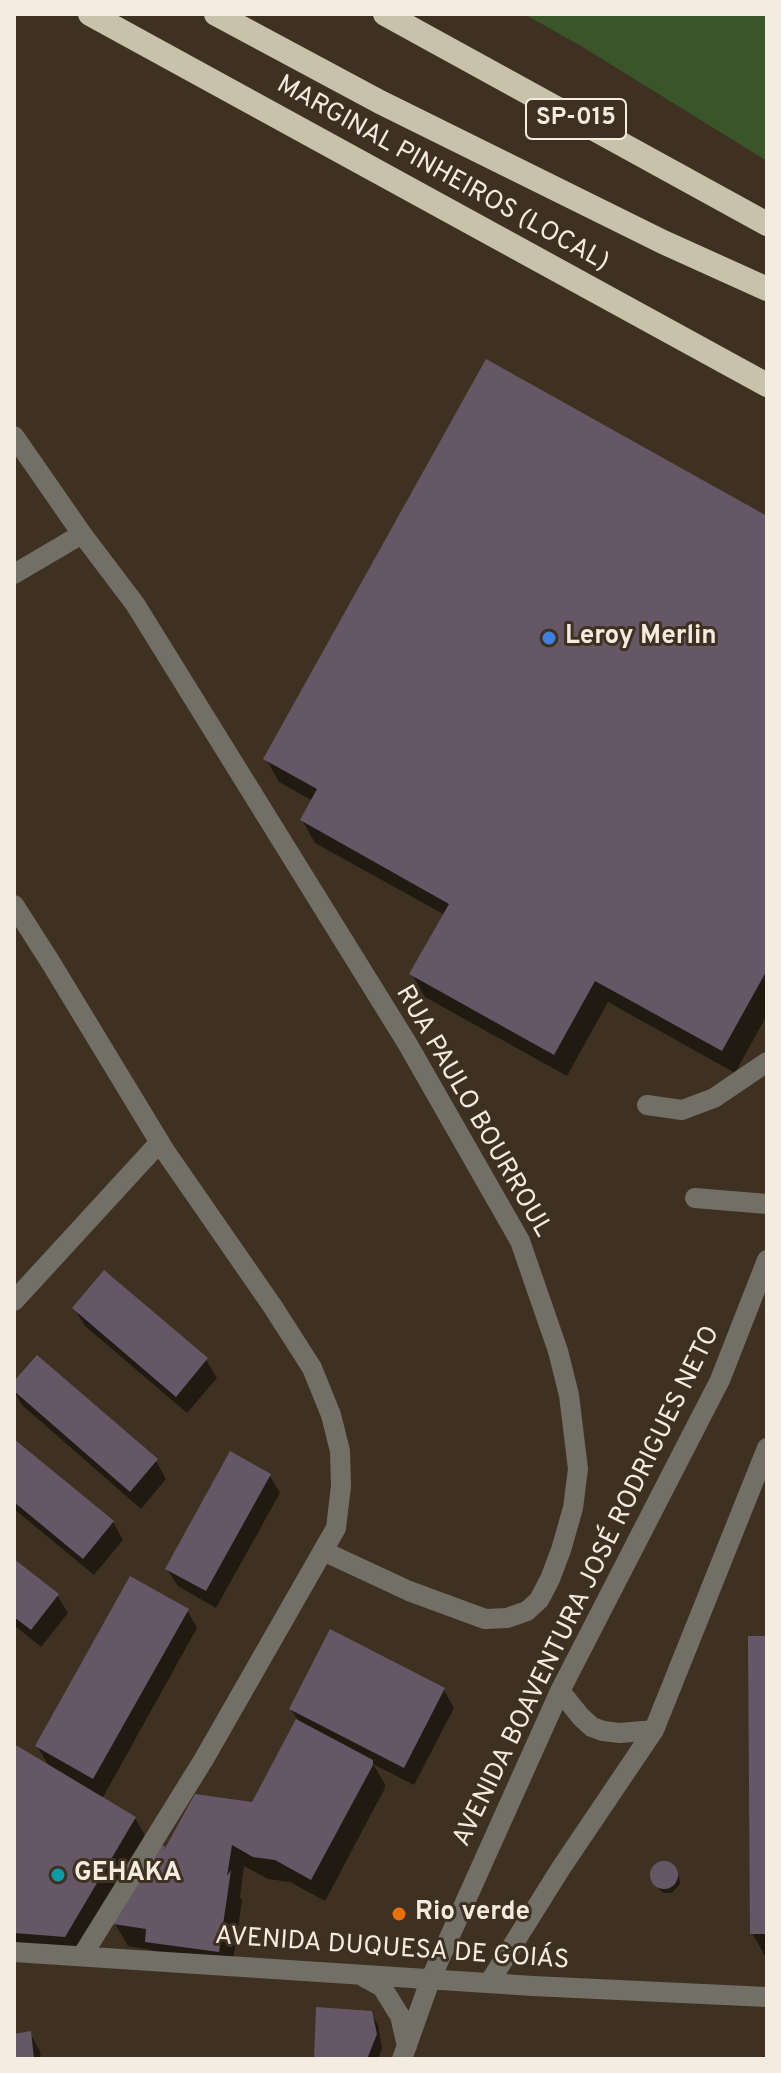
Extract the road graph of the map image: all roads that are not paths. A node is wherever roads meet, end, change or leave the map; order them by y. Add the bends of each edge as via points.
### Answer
1 (90, 14) edge
2 (216, 14) edge
3 (385, 14) edge
4 (767, 224) edge
5 (767, 289) edge
6 (738, 368) junction
7 (767, 369) edge
8 (767, 385) edge
9 (14, 436) edge
10 (82, 534) junction
11 (14, 574) edge
12 (14, 905) edge
13 (767, 1062) edge
14 (647, 1105) dead end
15 (160, 1142) junction
16 (695, 1198) dead end
17 (767, 1204) edge
18 (767, 1260) edge
19 (14, 1301) edge
20 (767, 1448) edge
21 (323, 1551) junction
22 (560, 1691) junction
23 (654, 1730) junction
24 (14, 1952) edge
25 (82, 1956) junction
26 (360, 1974) junction
27 (431, 1978) junction
28 (489, 1983) junction
29 (767, 1997) edge
30 (405, 2053) edge

1 - 6 highway, MARGINAL PINHEIROS (LOCAL)
2 - 5 highway via 380,102
3 - 4 highway, SP-015
6 - 7 highway
6 - 8 highway, MARGINAL PINHEIROS (LOCAL)
9 - 10 street, RUA PAULO BOURROUL
10 - 11 street
10 - 21 street, RUA PAULO BOURROUL via 135,604 407,1043 520,1241 569,1395 578,1469 573,1508 550,1579 527,1611 485,1619
12 - 15 street
13 - 14 street via 714,1098 682,1110
15 - 19 street
15 - 21 street via 281,1319 312,1368 326,1403 340,1451 341,1486 336,1528
16 - 17 street
18 - 22 street, AVENIDA BOAVENTURA JOSÉ RODRIGUES NETO via 720,1380
20 - 23 street
21 - 25 street via 204,1759
22 - 23 street via 592,1727 620,1733
22 - 27 street, AVENIDA BOAVENTURA JOSÉ RODRIGUES NETO
23 - 28 street
24 - 25 street, AVENIDA DUQUESA DE GOIÁS
25 - 26 street, AVENIDA DUQUESA DE GOIÁS
26 - 27 street, AVENIDA DUQUESA DE GOIÁS
26 - 30 street via 382,1987 400,2016
27 - 28 street, AVENIDA DUQUESA DE GOIÁS
27 - 30 street, AVENIDA BOAVENTURA JOSÉ RODRIGUES NETO
28 - 29 street, AVENIDA DUQUESA DE GOIÁS

